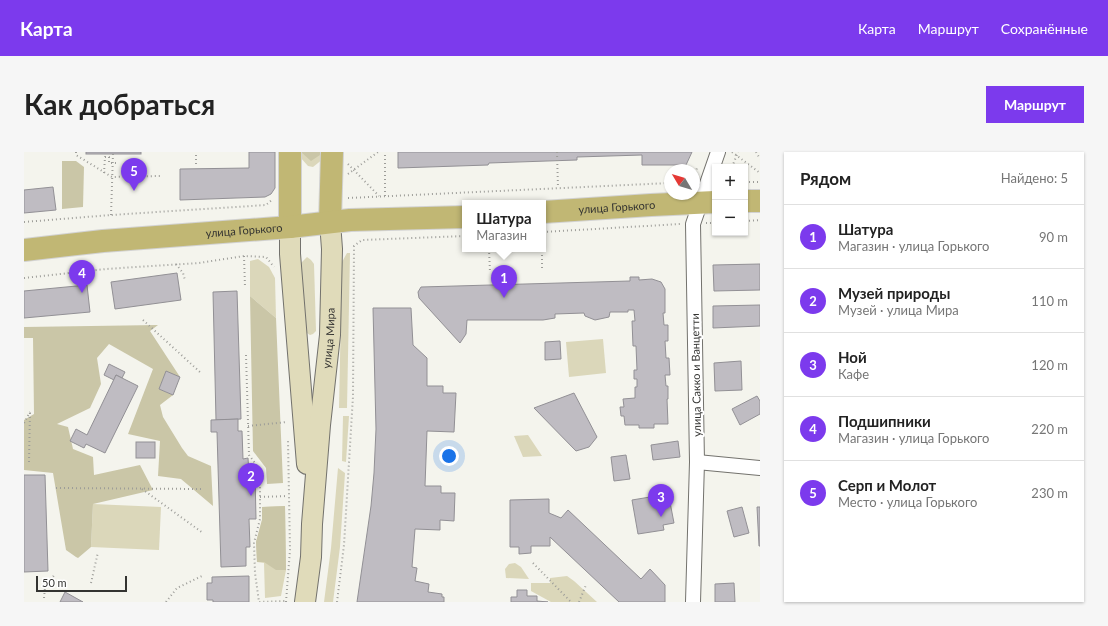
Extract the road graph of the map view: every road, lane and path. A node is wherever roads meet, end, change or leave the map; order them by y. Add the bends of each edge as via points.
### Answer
1 (76, 152) edge
2 (196, 152) edge
3 (290, 152) edge
4 (378, 152) edge
5 (385, 152) edge
6 (557, 152) edge
7 (718, 152) edge
8 (732, 152) edge
9 (738, 152) edge
10 (756, 152) edge
11 (113, 154) dead end
12 (737, 155) junction
13 (339, 157) edge
14 (760, 159) edge
15 (113, 163) junction
16 (117, 163) dead end
17 (196, 164) dead end
18 (733, 164) edge
19 (354, 169) junction
20 (104, 173) junction
21 (760, 173) edge
22 (160, 176) dead end
23 (112, 178) junction
24 (342, 178) dead end
25 (748, 182) edge
26 (760, 182) edge
27 (664, 183) edge
28 (558, 188) junction
29 (379, 196) junction
30 (385, 196) junction
31 (346, 198) dead end
32 (748, 201) edge
33 (760, 201) edge
34 (708, 203) edge
35 (266, 205) dead end
36 (546, 212) edge
37 (111, 215) junction
38 (462, 217) edge
39 (760, 220) edge
40 (748, 221) edge
41 (24, 222) edge
42 (330, 222) junction
43 (693, 224) junction
44 (290, 227) junction
45 (546, 232) edge
46 (462, 236) edge
47 (24, 250) edge
48 (489, 252) edge
49 (542, 252) edge
50 (244, 256) junction
51 (176, 264) junction
52 (542, 268) dead end
53 (276, 269) dead end
54 (490, 272) dead end
55 (24, 278) edge
56 (185, 280) dead end
57 (245, 287) dead end
58 (143, 320) dead end
59 (246, 355) dead end
60 (201, 373) dead end
61 (288, 415) dead end
62 (24, 423) edge
63 (248, 426) junction
64 (288, 437) dead end
65 (29, 462) dead end
66 (697, 462) junction
67 (760, 468) edge
68 (56, 488) dead end
69 (141, 489) junction
70 (202, 489) dead end
71 (288, 496) junction
72 (260, 497) junction
73 (312, 524) junction
74 (203, 533) dead end
75 (98, 552) dead end
76 (533, 562) dead end
77 (55, 574) dead end
78 (202, 576) dead end
79 (91, 583) dead end
80 (586, 585) dead end
81 (44, 598) dead end
82 (166, 602) edge
83 (292, 602) edge
84 (337, 602) edge
85 (571, 602) edge
86 (579, 602) edge
87 (693, 602) edge

1 - 20 path via 76,156
2 - 17 path
3 - 44 main road, улица Мира
4 - 19 path
5 - 30 path
6 - 28 path
7 - 34 street, улица Сакко и Ванцетти
8 - 12 path
9 - 12 path
10 - 14 path
11 - 15 path
12 - 18 path
12 - 21 path
13 - 19 path
13 - 42 main road, улица Мира
15 - 16 path
15 - 20 path via 109,163 109,157 105,157
15 - 23 path
19 - 24 path
19 - 29 path
20 - 23 path
22 - 23 path
23 - 37 path
25 - 26 path
27 - 28 path
28 - 30 path
29 - 30 path
29 - 31 path
32 - 33 main road
34 - 36 main road, улица Горького
34 - 43 street, улица Сакко и Ванцетти
35 - 37 path
37 - 41 path
38 - 42 main road, улица Горького
39 - 40 path
42 - 44 main road, улица Горького
42 - 73 main road, улица Мира via 330,335
43 - 45 path
43 - 66 street, улица Сакко и Ванцетти
44 - 47 main road, улица Горького via 103,241
44 - 73 main road, улица Мира
46 - 84 path via 362,240 354,246 353,396 344,545
48 - 54 path
49 - 52 path
50 - 51 path
50 - 53 path via 266,257
50 - 57 path
51 - 55 path
51 - 56 path via 183,272
58 - 60 path
59 - 63 path
61 - 63 path via 288,422
62 - 65 path via 30,410
63 - 72 path via 249,455 260,470
64 - 71 path
66 - 67 street
66 - 87 street, улица Сакко и Ванцетти
68 - 69 path
69 - 70 path
69 - 74 path
71 - 72 path
71 - 83 path
72 - 83 path via 260,519 254,543 259,602
73 - 83 main road, улица Мира via 311,557
75 - 79 path
76 - 85 path
77 - 81 path via 45,588
78 - 82 path via 177,588
80 - 86 path

